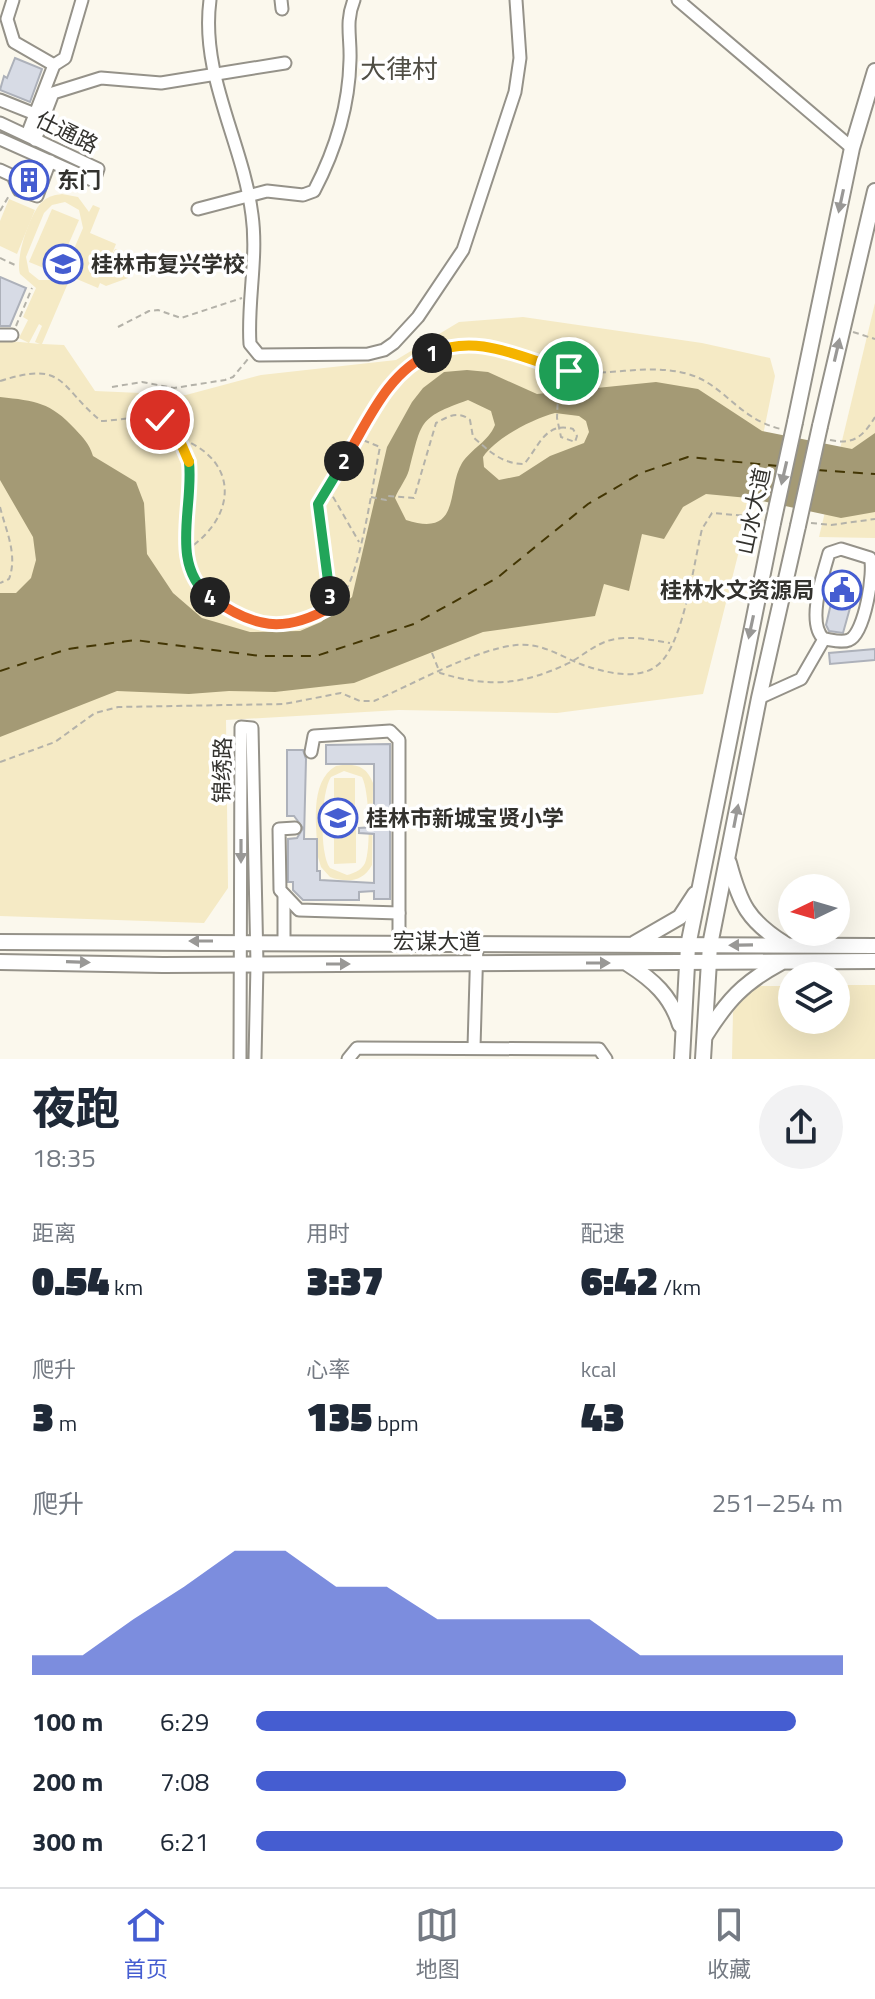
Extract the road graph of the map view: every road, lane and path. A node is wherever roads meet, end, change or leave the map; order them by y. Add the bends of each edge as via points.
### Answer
1 (13, 0) edge
2 (82, 0) edge
3 (210, 0) edge
4 (354, 0) edge
5 (516, 0) edge
6 (678, 0) edge
7 (285, 63) dead end
8 (54, 65) junction
9 (875, 71) edge
10 (214, 75) junction
11 (0, 100) edge
12 (35, 114) junction
13 (0, 123) edge
14 (31, 137) junction
15 (0, 139) edge
16 (852, 148) junction
17 (50, 161) junction
18 (0, 170) edge
19 (19, 190) junction
20 (875, 191) edge
21 (249, 196) junction
22 (198, 209) dead end
23 (0, 211) edge
24 (0, 258) edge
25 (15, 265) dead end
26 (32, 288) dead end
27 (251, 295) junction
28 (118, 327) dead end
29 (842, 329) junction
30 (6, 335) edge
31 (875, 339) edge
32 (253, 352) junction
33 (559, 369) junction
34 (0, 381) edge
35 (112, 387) dead end
36 (875, 417) edge
37 (791, 426) junction
38 (561, 427) junction
39 (179, 438) junction
40 (358, 438) junction
41 (832, 440) dead end
42 (328, 488) junction
43 (370, 497) junction
44 (0, 507) edge
45 (875, 519) edge
46 (773, 520) junction
47 (800, 524) junction
48 (360, 543) junction
49 (187, 550) junction
50 (0, 583) edge
51 (331, 607) junction
52 (824, 639) junction
53 (671, 643) junction
54 (432, 653) dead end
55 (573, 660) junction
56 (440, 673) junction
57 (759, 698) junction
58 (311, 752) dead end
59 (0, 762) edge
60 (295, 828) dead end
61 (728, 857) junction
62 (700, 887) junction
63 (284, 895) junction
64 (399, 913) junction
65 (778, 939) edge
66 (240, 941) junction
67 (257, 941) junction
68 (284, 941) junction
69 (0, 942) edge
70 (399, 942) junction
71 (477, 943) junction
72 (778, 944) edge
73 (631, 945) junction
74 (710, 945) junction
75 (850, 945) edge
76 (688, 946) junction
77 (875, 946) edge
78 (875, 961) edge
79 (0, 962) edge
80 (778, 962) edge
81 (782, 962) edge
82 (476, 963) junction
83 (628, 963) junction
84 (687, 963) junction
85 (709, 963) junction
86 (240, 964) junction
87 (257, 964) junction
88 (778, 964) edge
89 (705, 1036) junction
90 (683, 1038) junction
91 (474, 1047) junction
92 (240, 1059) edge
93 (255, 1059) edge
94 (348, 1059) edge
95 (606, 1059) edge
96 (682, 1059) edge
97 (703, 1059) edge

1 - 8 street via 7,19 14,42
2 - 8 street via 65,58
3 - 10 street via 208,41
4 - 21 street via 347,25 351,59 342,121 314,191
5 - 32 street via 520,58 515,92 463,250 418,317 394,343 368,354
6 - 16 street
7 - 10 street
8 - 12 street
9 - 16 main road, 山水大道
10 - 14 street via 161,83 101,78 53,93
10 - 21 street
11 - 12 street
12 - 14 street
13 - 14 street, 仕通路
14 - 17 street, 仕通路 via 98,169 94,181
15 - 17 street, 仕通路
16 -> 37 main road, 山水大道
17 - 19 street via 37,196
18 - 19 street via 13,176
19 - 23 path via 7,195
20 - 29 main road
21 - 22 street
21 - 27 street via 254,231
24 - 25 path
26 - 30 path
27 - 28 path via 181,318 149,311
27 - 32 street
29 - 31 path
47 -> 29 main road, bridge
32 - 35 path via 240,371 225,380 174,388 142,382
33 - 37 path via 689,374 756,422
33 - 38 path
33 - 40 path via 503,349 467,343 448,346 420,358 379,398
34 - 39 path via 26,372 48,373 59,377 101,421 140,416 160,420
36 - 41 path via 858,439
37 -> 46 main road, 山水大道, bridge
38 - 38 path via 573,429 575,442 561,437
38 - 43 path via 541,438 524,464 511,464 473,437 464,415 452,415 436,423 414,498
39 - 49 path via 191,484
39 - 49 path via 213,456 225,486 217,523
40 - 42 path
40 - 43 path via 380,447
42 - 48 path
42 - 51 path via 318,504
43 - 48 path
44 - 50 path via 13,566 9,579
45 - 47 path
46 - 53 path via 720,513 707,518 683,619
46 -> 62 main road, 山水大道
47 - 57 main road
48 - 51 path via 345,593
49 - 51 path via 193,579 246,621 309,620
52 - 52 street via 850,640 860,631 875,569 870,558 841,549 829,553 814,620
52 - 57 street via 801,679
53 - 55 path via 613,639
53 - 55 path via 661,662 639,673 613,674
54 - 56 path
55 - 56 path via 518,683
55 - 56 path via 547,647 516,645
56 - 59 path via 374,701 341,693 284,704 118,707 95,713 55,742
61 -> 57 main road
58 - 64 street via 314,736 390,731 398,738
60 - 63 street via 279,829
61 - 65 main road via 744,908
61 - 74 main road
62 - 73 main road via 680,917
62 - 76 main road, 山水大道
63 - 64 street via 299,910
63 - 68 street
64 - 70 street
66 - 67 main road, 宏谋大道
67 -> 66 street, 锦绣路 via 252,728 241,727
66 -> 69 main road, 宏谋大道
66 - 86 street, 锦绣路
67 - 68 main road, 宏谋大道
67 - 87 street, 锦绣路
68 - 70 main road, 宏谋大道
70 - 71 main road, 宏谋大道
71 - 73 main road, 宏谋大道
71 - 82 street
72 -> 74 main road, 宏谋大道
73 - 76 main road, 宏谋大道
74 - 76 main road, 宏谋大道
74 - 85 main road
75 - 77 main road, 宏谋大道
76 - 84 main road, 山水大道
78 - 81 main road, 宏谋大道
79 -> 86 main road, 宏谋大道
80 - 85 main road, 宏谋大道
82 -> 83 main road, 宏谋大道
87 -> 82 main road, 宏谋大道
82 - 91 street
83 - 84 main road, 宏谋大道
83 - 90 main road via 674,1006
84 - 85 main road, 宏谋大道
84 - 90 main road, 山水大道
85 - 89 main road
86 - 87 main road, 宏谋大道
86 - 92 street, 锦绣路
87 - 93 street, 锦绣路
88 - 89 main road via 728,1000
89 - 97 main road
90 - 96 main road, 山水大道
91 - 94 street via 357,1048
91 - 95 street via 599,1049

